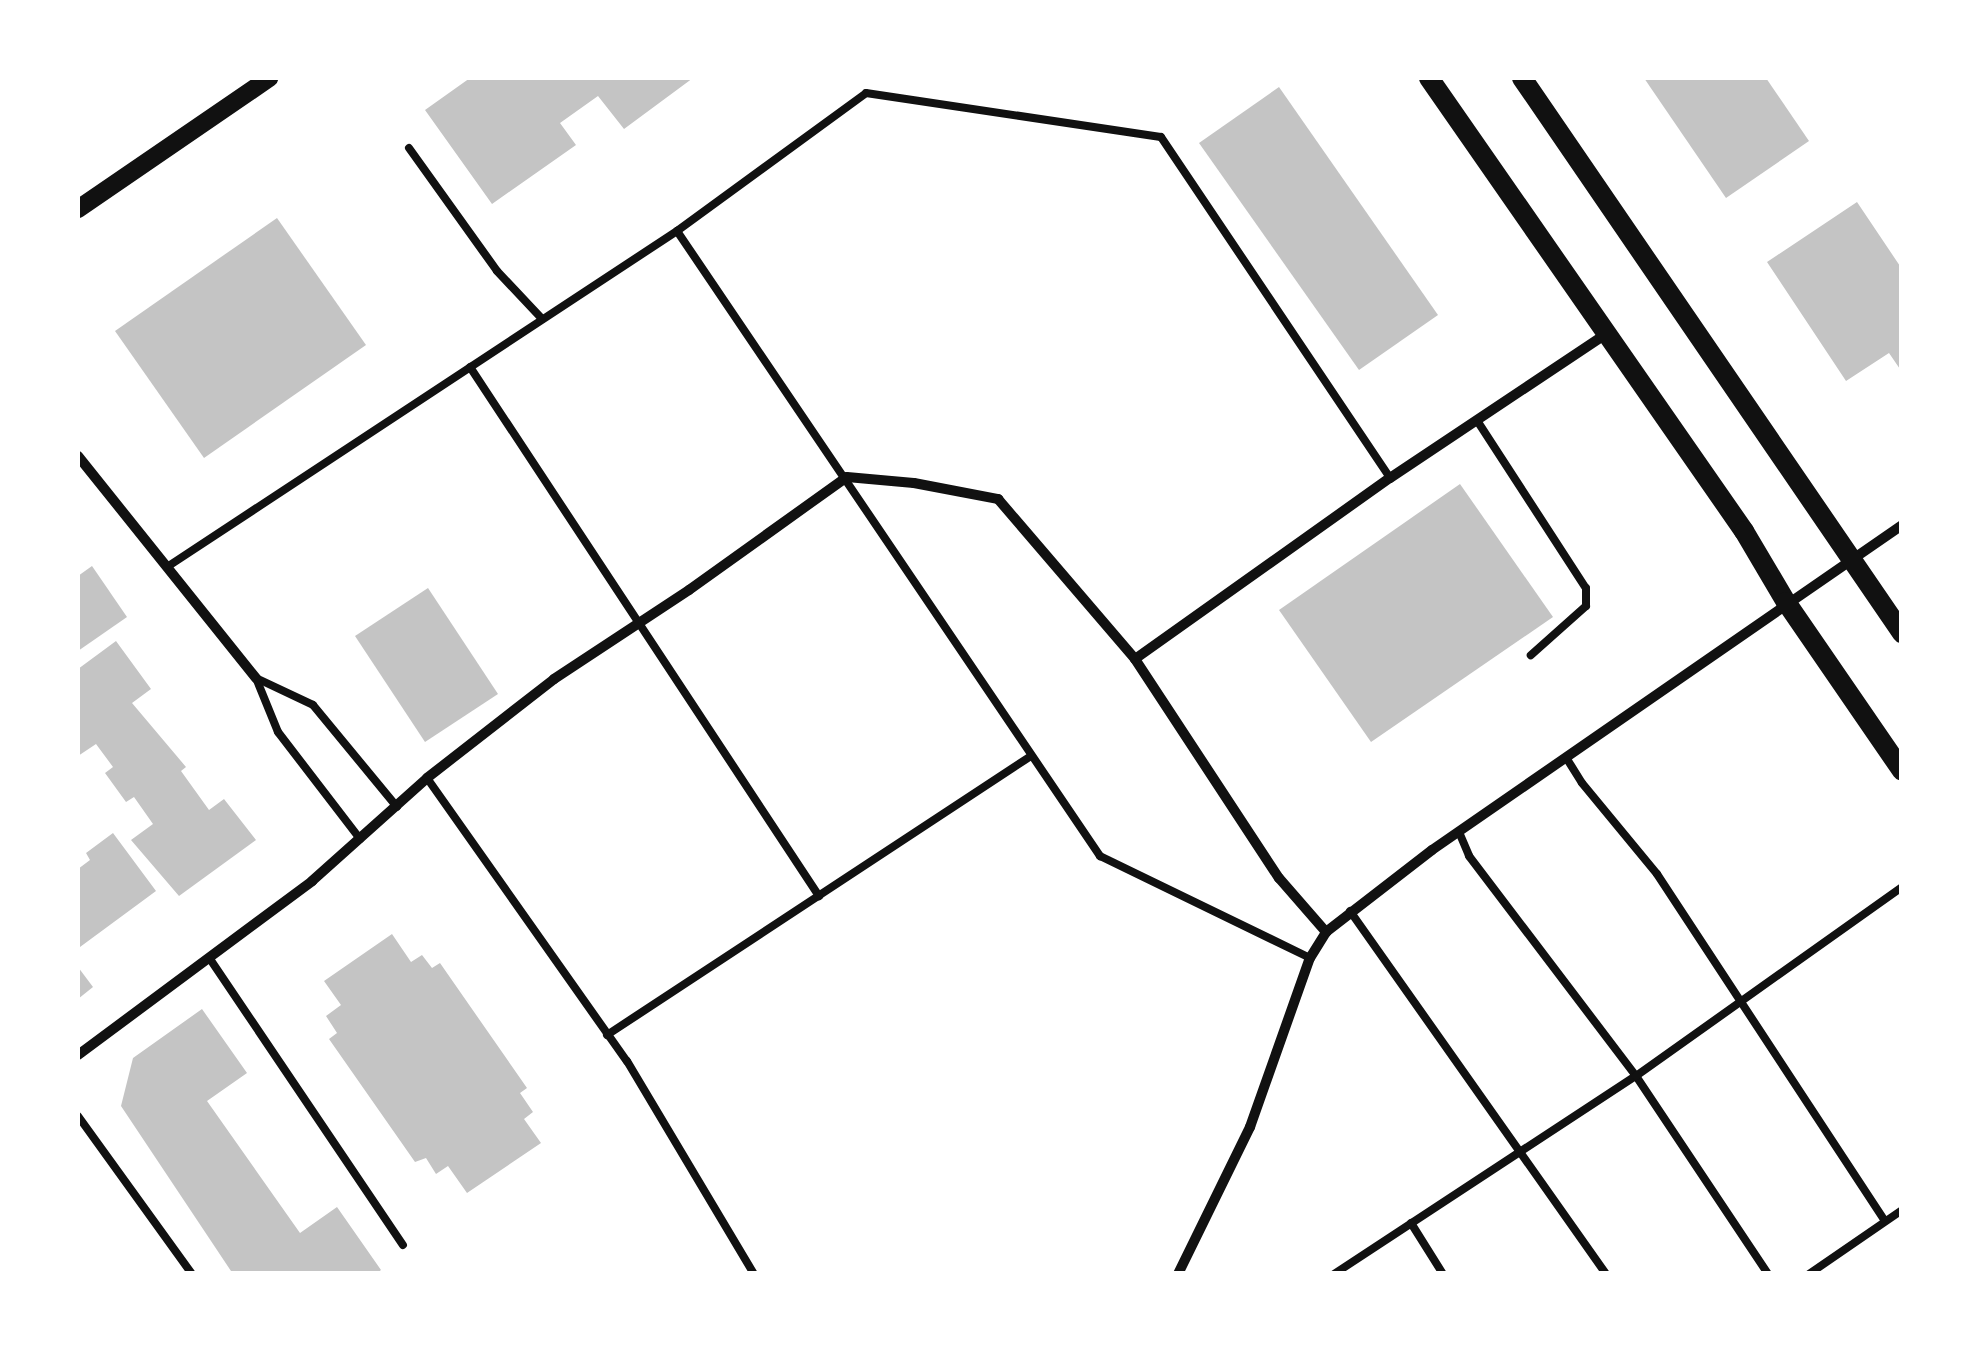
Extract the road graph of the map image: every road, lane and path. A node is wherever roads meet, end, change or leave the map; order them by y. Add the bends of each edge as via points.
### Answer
1 (269, 78) edge
2 (1429, 78) edge
3 (1522, 78) edge
4 (409, 148) dead end
5 (78, 209) edge
6 (676, 231) junction
7 (542, 319) junction
8 (1606, 334) junction
9 (470, 367) junction
10 (1478, 422) junction
11 (78, 456) edge
12 (847, 477) junction
13 (1390, 478) junction
14 (1902, 525) edge
15 (1852, 556) junction
16 (167, 567) junction
17 (1786, 602) junction
18 (639, 624) junction
19 (1902, 633) edge
20 (1530, 654) dead end
21 (1135, 659) junction
22 (256, 678) junction
23 (1031, 756) junction
24 (1567, 759) junction
25 (1902, 771) edge
26 (427, 778) junction
27 (398, 807) junction
28 (1459, 832) junction
29 (360, 840) junction
30 (1902, 887) edge
31 (819, 896) junction
32 (1350, 911) junction
33 (1326, 932) junction
34 (1310, 958) junction
35 (210, 959) junction
36 (1742, 1001) junction
37 (607, 1035) junction
38 (78, 1056) edge
39 (1636, 1076) junction
40 (78, 1116) edge
41 (1518, 1154) junction
42 (1902, 1210) edge
43 (1885, 1221) junction
44 (1410, 1222) junction
45 (403, 1245) dead end
46 (192, 1274) edge
47 (754, 1274) edge
48 (1178, 1274) edge
49 (1334, 1274) edge
50 (1443, 1274) edge
51 (1606, 1274) edge
52 (1768, 1274) edge
53 (1809, 1274) edge

1 - 5 street
2 - 8 main road
3 - 15 main road
4 - 7 lane via 497,271
6 - 7 lane
6 - 12 lane
6 - 13 lane via 866,94 1161,136
7 - 9 lane
8 - 10 street
8 - 17 main road
9 - 16 lane
9 - 18 lane
10 - 13 street
10 - 20 lane via 1586,588 1586,606
11 - 16 street
12 - 18 street
12 - 21 street via 998,499
12 - 23 lane
13 - 21 street
14 - 15 street
15 - 17 street
15 - 19 main road
16 - 22 street
17 - 24 street
17 - 25 main road
18 - 26 street via 554,679
18 - 31 lane
21 - 33 street via 1279,878
22 - 27 lane via 313,705
22 - 29 lane via 278,732
23 - 31 lane
23 - 34 lane via 1100,856
24 - 28 street
24 - 36 lane via 1657,874
26 - 27 street
26 - 37 lane
27 - 29 street
28 - 32 street
28 - 39 lane via 1469,856
29 - 35 street
30 - 36 lane
31 - 37 lane
32 - 33 street
32 - 41 lane
33 - 34 street
34 - 48 street via 1250,1127
35 - 38 street
35 - 45 lane
36 - 39 lane
36 - 43 lane
37 - 47 lane
39 - 41 lane
39 - 52 lane
40 - 46 lane
41 - 44 lane
41 - 51 lane
42 - 43 lane
43 - 53 lane
44 - 49 lane
44 - 50 lane

